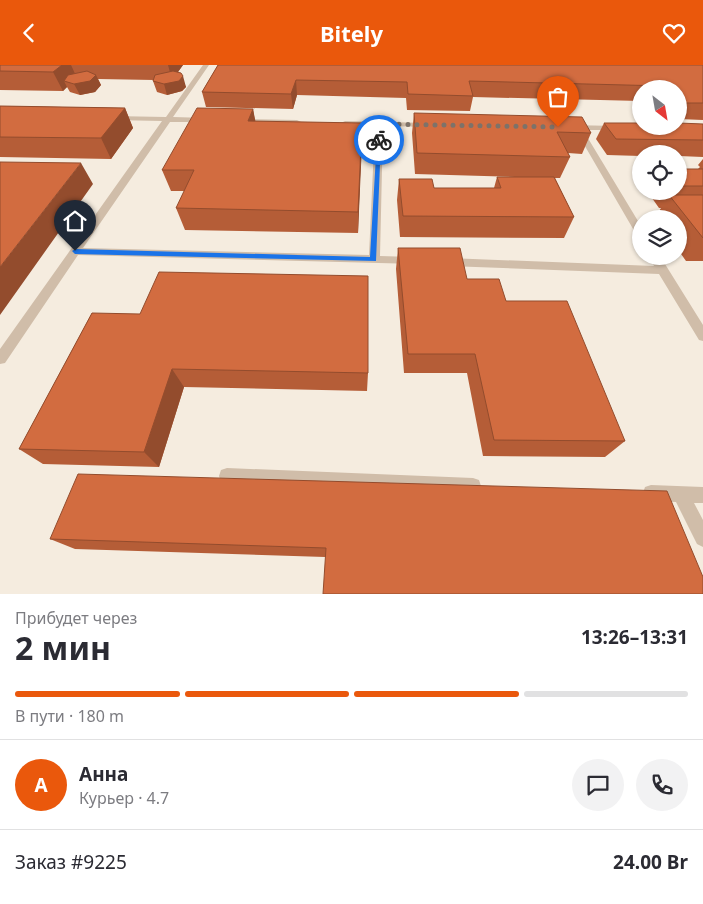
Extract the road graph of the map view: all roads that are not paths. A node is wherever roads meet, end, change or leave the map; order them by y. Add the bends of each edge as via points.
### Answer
1 (206, 65) edge
2 (108, 118) edge
3 (166, 119) junction
4 (215, 120) edge
5 (234, 121) edge
6 (312, 123) edge
7 (331, 123) edge
8 (379, 124) junction
9 (439, 125) edge
10 (626, 129) edge
11 (632, 220) edge
12 (75, 251) junction
13 (374, 259) junction
14 (659, 265) edge
15 (663, 271) junction
16 (703, 336) edge
17 (0, 359) edge
18 (227, 476) edge
19 (493, 487) edge
20 (631, 492) edge
21 (681, 494) junction
22 (703, 495) edge
23 (703, 538) edge

1 - 3 lane
2 - 3 lane
3 - 4 lane
3 - 12 lane
5 - 6 lane
7 - 8 lane
8 - 9 lane
8 - 13 lane
10 - 11 lane via 573,127
12 - 13 lane
12 - 17 lane
13 - 15 lane
14 - 15 lane
15 - 16 lane
18 - 19 lane
20 - 21 lane
21 - 22 lane
21 - 23 lane

